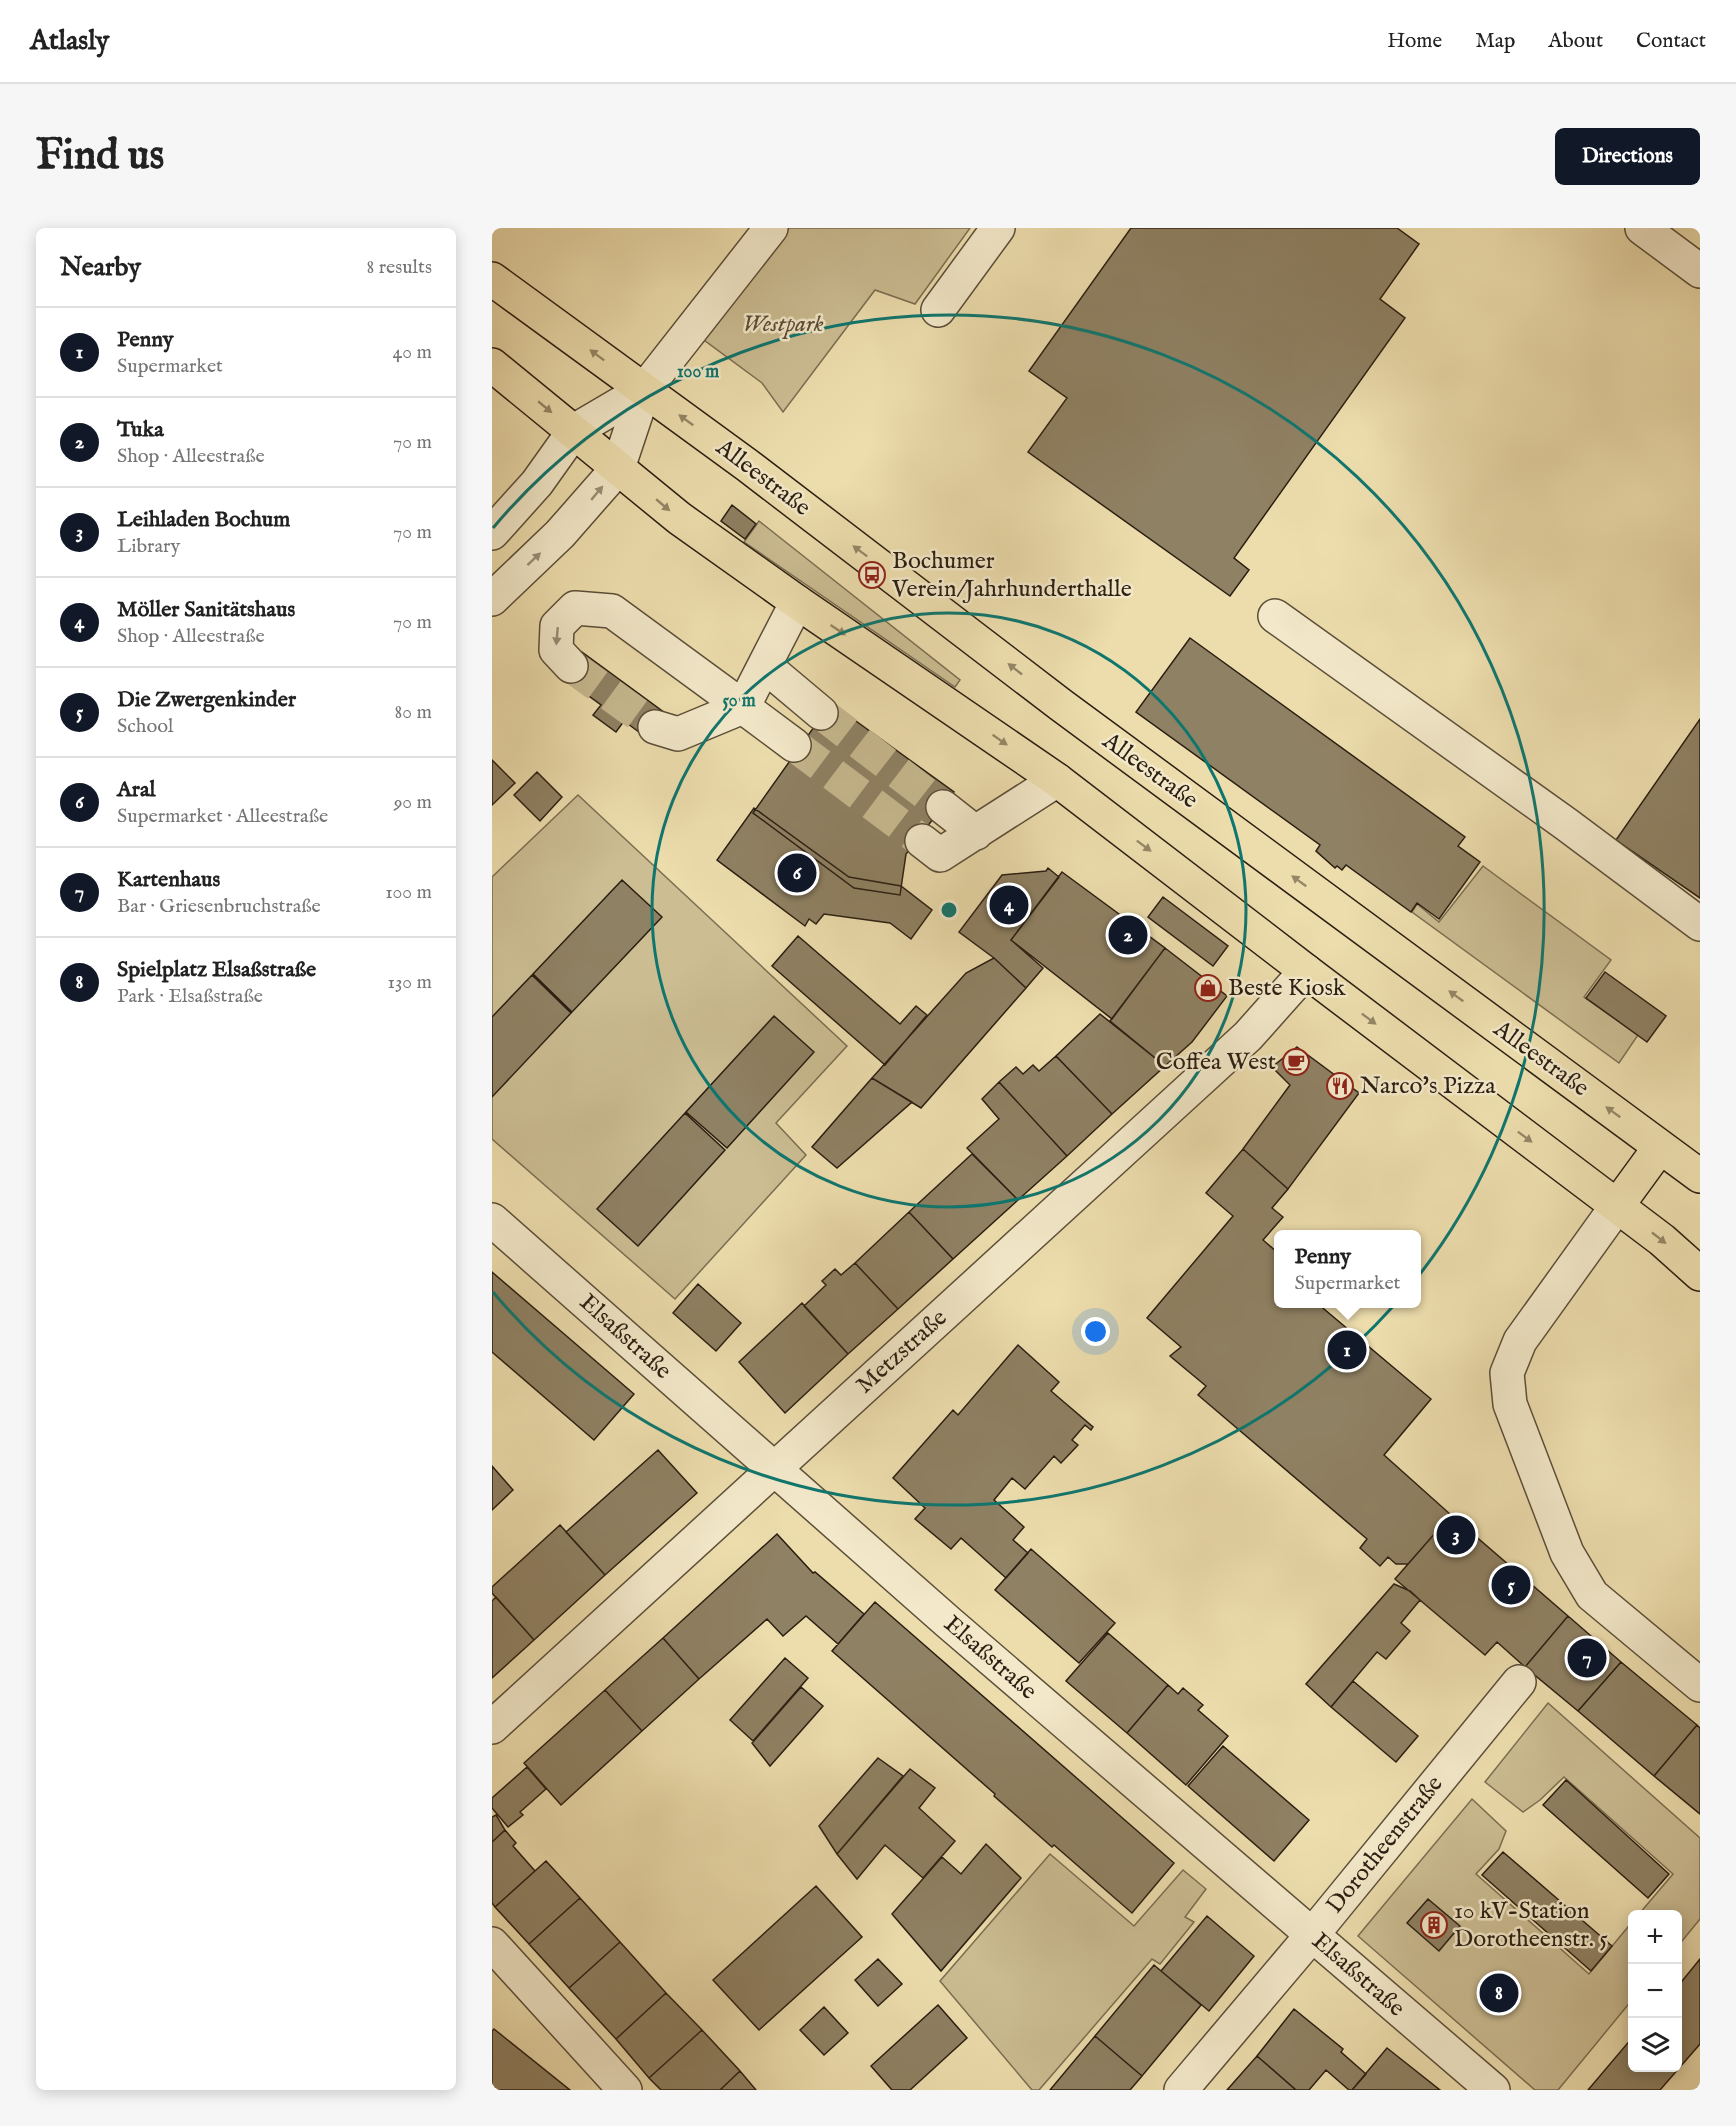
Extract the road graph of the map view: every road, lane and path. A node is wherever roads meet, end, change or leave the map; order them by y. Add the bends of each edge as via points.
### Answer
1 (771, 228) edge
2 (998, 228) edge
3 (1642, 228) edge
4 (1700, 272) edge
5 (492, 279) edge
6 (938, 310) dead end
7 (492, 365) edge
8 (644, 390) junction
9 (574, 432) junction
10 (618, 468) junction
11 (492, 533) edge
12 (492, 599) edge
13 (797, 602) junction
14 (1275, 616) dead end
15 (571, 666) tunnel mouth
16 (765, 666) junction
17 (743, 707) junction
18 (820, 713) tunnel mouth
19 (667, 730) dead end
20 (794, 745) tunnel mouth
21 (1057, 780) junction
22 (943, 807) tunnel mouth
23 (976, 832) junction
24 (922, 841) tunnel mouth
25 (1700, 924) edge
26 (1306, 972) junction
27 (1660, 1147) junction
28 (1700, 1176) edge
29 (1617, 1206) junction
30 (492, 1220) edge
31 (1700, 1275) edge
32 (774, 1469) junction
33 (1519, 1682) dead end
34 (1700, 1685) edge
35 (492, 1726) edge
36 (1312, 1935) junction
37 (492, 1944) edge
38 (625, 2090) edge
39 (1181, 2090) edge
40 (1493, 2090) edge

1 - 8 street
2 - 6 street
3 - 4 street
8 -> 5 main road, Alleestraße
7 -> 9 main road
8 - 9 street
8 - 10 street
27 -> 8 main road, Alleestraße via 1071,712
9 - 10 main road
9 - 11 street via 537,483
12 -> 10 street via 560,534
10 -> 13 main road via 679,518
13 - 16 street
13 -> 21 main road
14 - 25 street
17 -> 15 street via 612,611 575,608 557,626 556,650
16 - 17 street
16 - 18 street
17 - 19 street
17 - 20 street
21 - 23 street
21 -> 26 main road
22 - 23 street
23 - 24 street via 940,855
26 -> 29 main road
26 - 32 street, Metzstraße via 1248,1036
27 - 28 main road, Alleestraße
27 - 29 main road
29 -> 31 main road
29 - 34 street via 1520,1341 1507,1372 1510,1404 1567,1553 1592,1595
30 - 32 street, Elsaßstraße
32 - 35 street, Metzstraße
32 - 36 street, Elsaßstraße
33 - 36 street, Dorotheenstraße
36 - 39 street, Dorotheenstraße
36 - 40 street, Elsaßstraße
37 - 38 street

